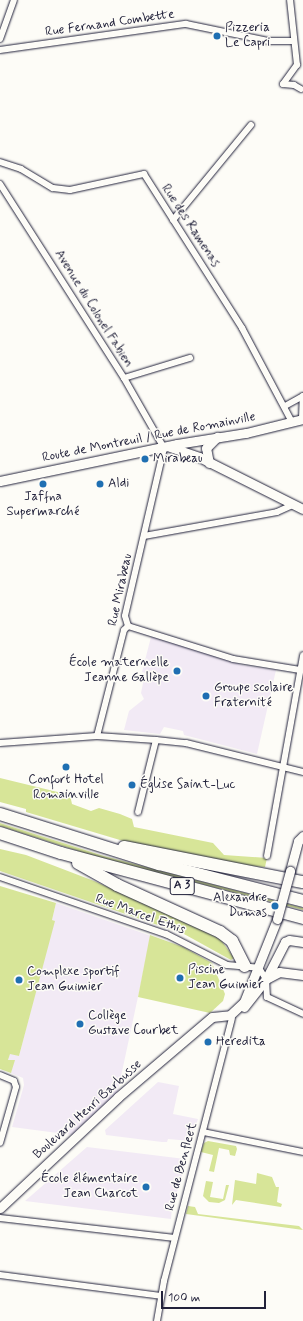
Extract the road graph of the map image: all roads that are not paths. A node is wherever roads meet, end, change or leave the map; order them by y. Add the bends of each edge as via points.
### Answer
1 (14, 0) edge
2 (290, 0) edge
3 (0, 39) edge
4 (293, 41) junction
5 (0, 50) edge
6 (301, 89) dead end
7 (251, 125) dead end
8 (0, 162) edge
9 (0, 184) edge
10 (173, 220) junction
11 (190, 358) dead end
12 (124, 378) junction
13 (303, 396) edge
14 (285, 406) junction
15 (302, 419) edge
16 (292, 422) junction
17 (217, 437) junction
18 (167, 447) junction
19 (209, 462) junction
20 (0, 481) edge
21 (293, 505) junction
22 (303, 509) edge
23 (144, 536) junction
24 (128, 626) junction
25 (303, 655) edge
26 (300, 670) junction
27 (97, 736) junction
28 (156, 740) junction
29 (0, 743) edge
30 (283, 768) junction
31 (303, 772) edge
32 (138, 812) dead end
33 (0, 814) edge
34 (0, 833) edge
35 (303, 836) edge
36 (112, 850) junction
37 (61, 853) junction
38 (267, 856) dead end
39 (0, 877) edge
40 (303, 882) edge
41 (303, 900) edge
42 (303, 918) edge
43 (276, 923) junction
44 (289, 940) junction
45 (303, 942) edge
46 (245, 966) junction
47 (259, 968) junction
48 (303, 975) edge
49 (266, 979) junction
50 (303, 1014) edge
51 (212, 1017) junction
52 (232, 1019) junction
53 (0, 1075) edge
54 (203, 1132) junction
55 (0, 1143) edge
56 (303, 1152) edge
57 (0, 1208) edge
58 (0, 1218) edge
59 (174, 1238) junction
60 (0, 1275) edge
61 (161, 1296) junction
62 (157, 1321) edge

1 - 3 street
2 - 4 street
4 - 5 street, Rue Fernand Combette via 269,40 186,24
4 - 6 street via 297,65 283,84
7 - 10 street
8 - 10 street, Rue des Ramenas via 21,169 54,188 70,190 144,174
9 - 12 street, Avenue du Colonel Fabien
10 - 14 street, Rue des Ramenas via 242,328
11 - 12 street
12 - 18 street, Avenue du Colonel Fabien
13 - 14 street
13 - 15 street
14 - 16 street, Rue des Ramenas
15 - 16 street, Route de Montreuil / Rue de Romainville
16 - 17 street, Route de Montreuil / Rue de Romainville
17 - 18 street, Route de Montreuil / Rue de Romainville
17 - 19 street via 206,448
18 - 19 street
18 - 20 street, Route de Montreuil / Rue de Romainville
18 - 23 street, Rue Mirabeau
19 - 21 street
21 - 22 street
21 - 23 street via 276,512
23 - 24 street, Rue Mirabeau via 125,616
24 - 26 street via 233,659
24 - 27 street, Rue Mirabeau via 124,630
25 - 26 street
26 - 30 street
27 - 28 street
27 - 29 street
28 - 30 street via 193,745
28 - 32 street
30 - 31 street
30 - 38 street
33 - 36 highway, A 3
34 - 37 highway, A 3
35 - 43 street, bridge via 298,841
36 - 40 highway via 127,846
36 - 41 highway, A 3
37 - 42 highway, A 3
37 - 46 highway via 117,885 220,932 232,941
39 - 46 street, Rue Marcel Ethis via 166,934 227,965
43 - 44 street
43 - 47 street
44 - 45 street
44 - 49 street via 282,945
46 - 47 street, Rue Marcel Ethis
47 - 49 street
47 - 51 street via 244,1002 230,1015
48 - 49 street via 279,972
49 - 50 street via 267,997
49 - 52 street via 253,998
51 - 52 street
51 - 57 street, Boulevard Henri Barbusse via 112,1102
52 - 54 street, Rue de Benfleet
53 - 55 street via 14,1081 16,1087
54 - 56 street
54 - 59 street, Rue de Benfleet
58 - 59 street
59 - 61 street, Rue de Benfleet
60 - 61 street
61 - 62 street, Rue de Benfleet

